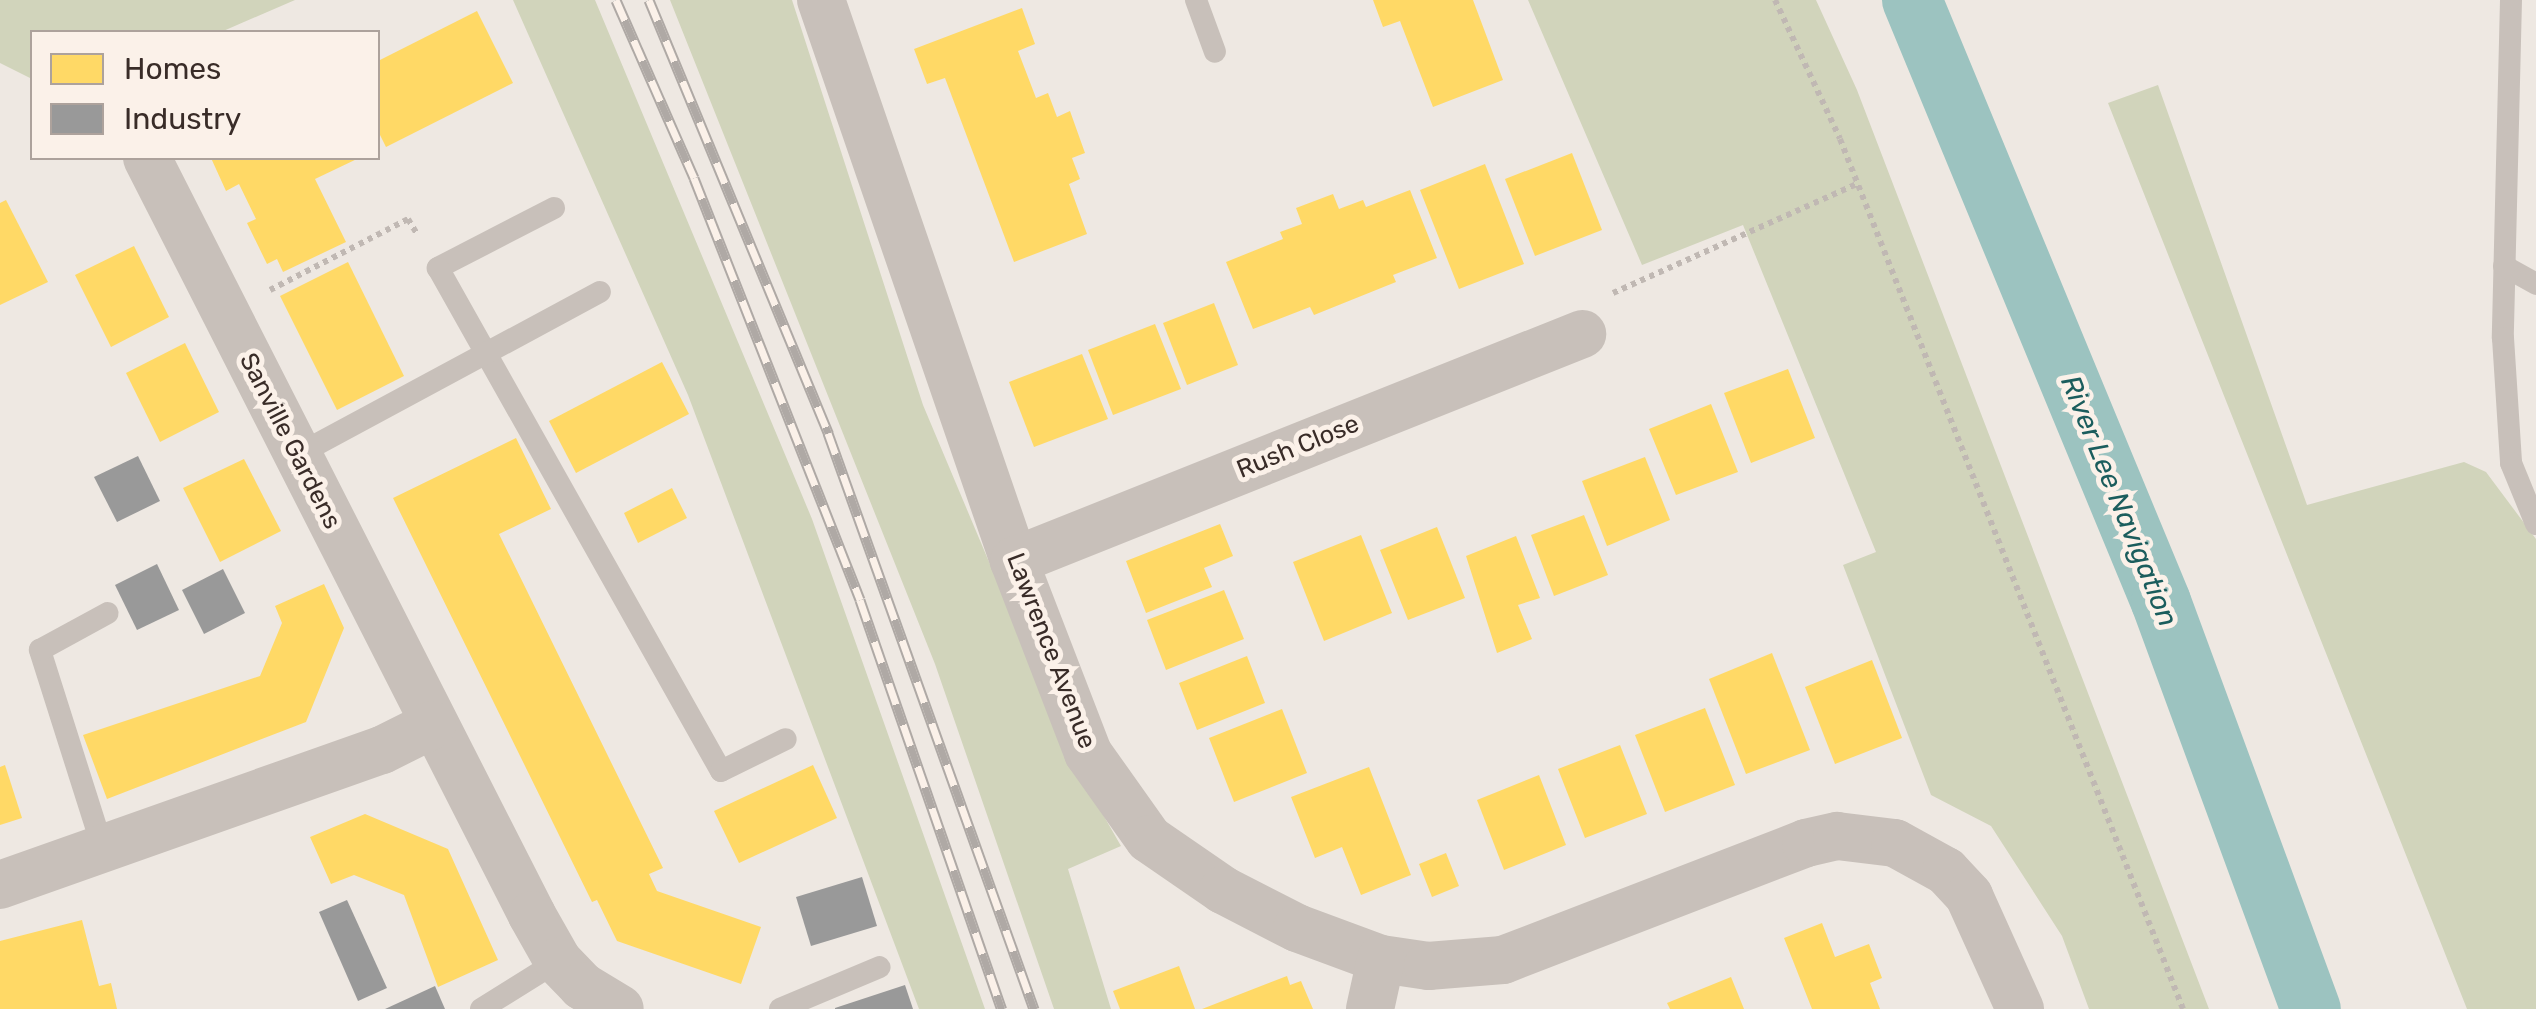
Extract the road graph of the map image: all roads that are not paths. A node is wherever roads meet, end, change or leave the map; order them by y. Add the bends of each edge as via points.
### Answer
1 (1196, 0) edge
2 (2512, 0) edge
3 (835, 4) edge
4 (1215, 52) dead end
5 (148, 160) edge
6 (554, 208) dead end
7 (2504, 266) junction
8 (2536, 284) edge
9 (600, 292) dead end
10 (1582, 334) road end
11 (486, 355) junction
12 (297, 455) junction
13 (2536, 524) edge
14 (1014, 560) junction
15 (108, 613) dead end
16 (432, 725) junction
17 (786, 739) dead end
18 (103, 849) junction
19 (0, 885) edge
20 (1381, 959) junction
21 (558, 961) junction
22 (880, 967) dead end
23 (481, 1009) edge
24 (620, 1009) edge
25 (780, 1009) edge
26 (1370, 1009) edge
27 (2020, 1009) edge

1 - 4 lane
2 - 7 lane
3 - 14 street, Lawrence Avenue
5 - 12 street, Sanville Gardens
6 - 11 lane via 438,268
7 - 8 lane
7 - 13 lane via 2510,463
9 - 11 lane
10 - 14 street, Rush Close
11 - 12 lane
11 - 17 lane via 721,771
12 - 16 street, Sanville Gardens
14 - 20 street, Lawrence Avenue via 1088,753 1149,838 1238,898
15 - 18 lane via 40,650
16 - 18 street via 382,750
16 - 21 street, Sanville Gardens
18 - 19 street
20 - 26 street
20 - 27 street, Lawrence Avenue via 1428,966 1502,960 1760,857 1836,836 1866,837 1895,842 1946,871 1990,932
21 - 23 lane
21 - 24 street, Sanville Gardens via 582,986
22 - 25 lane

